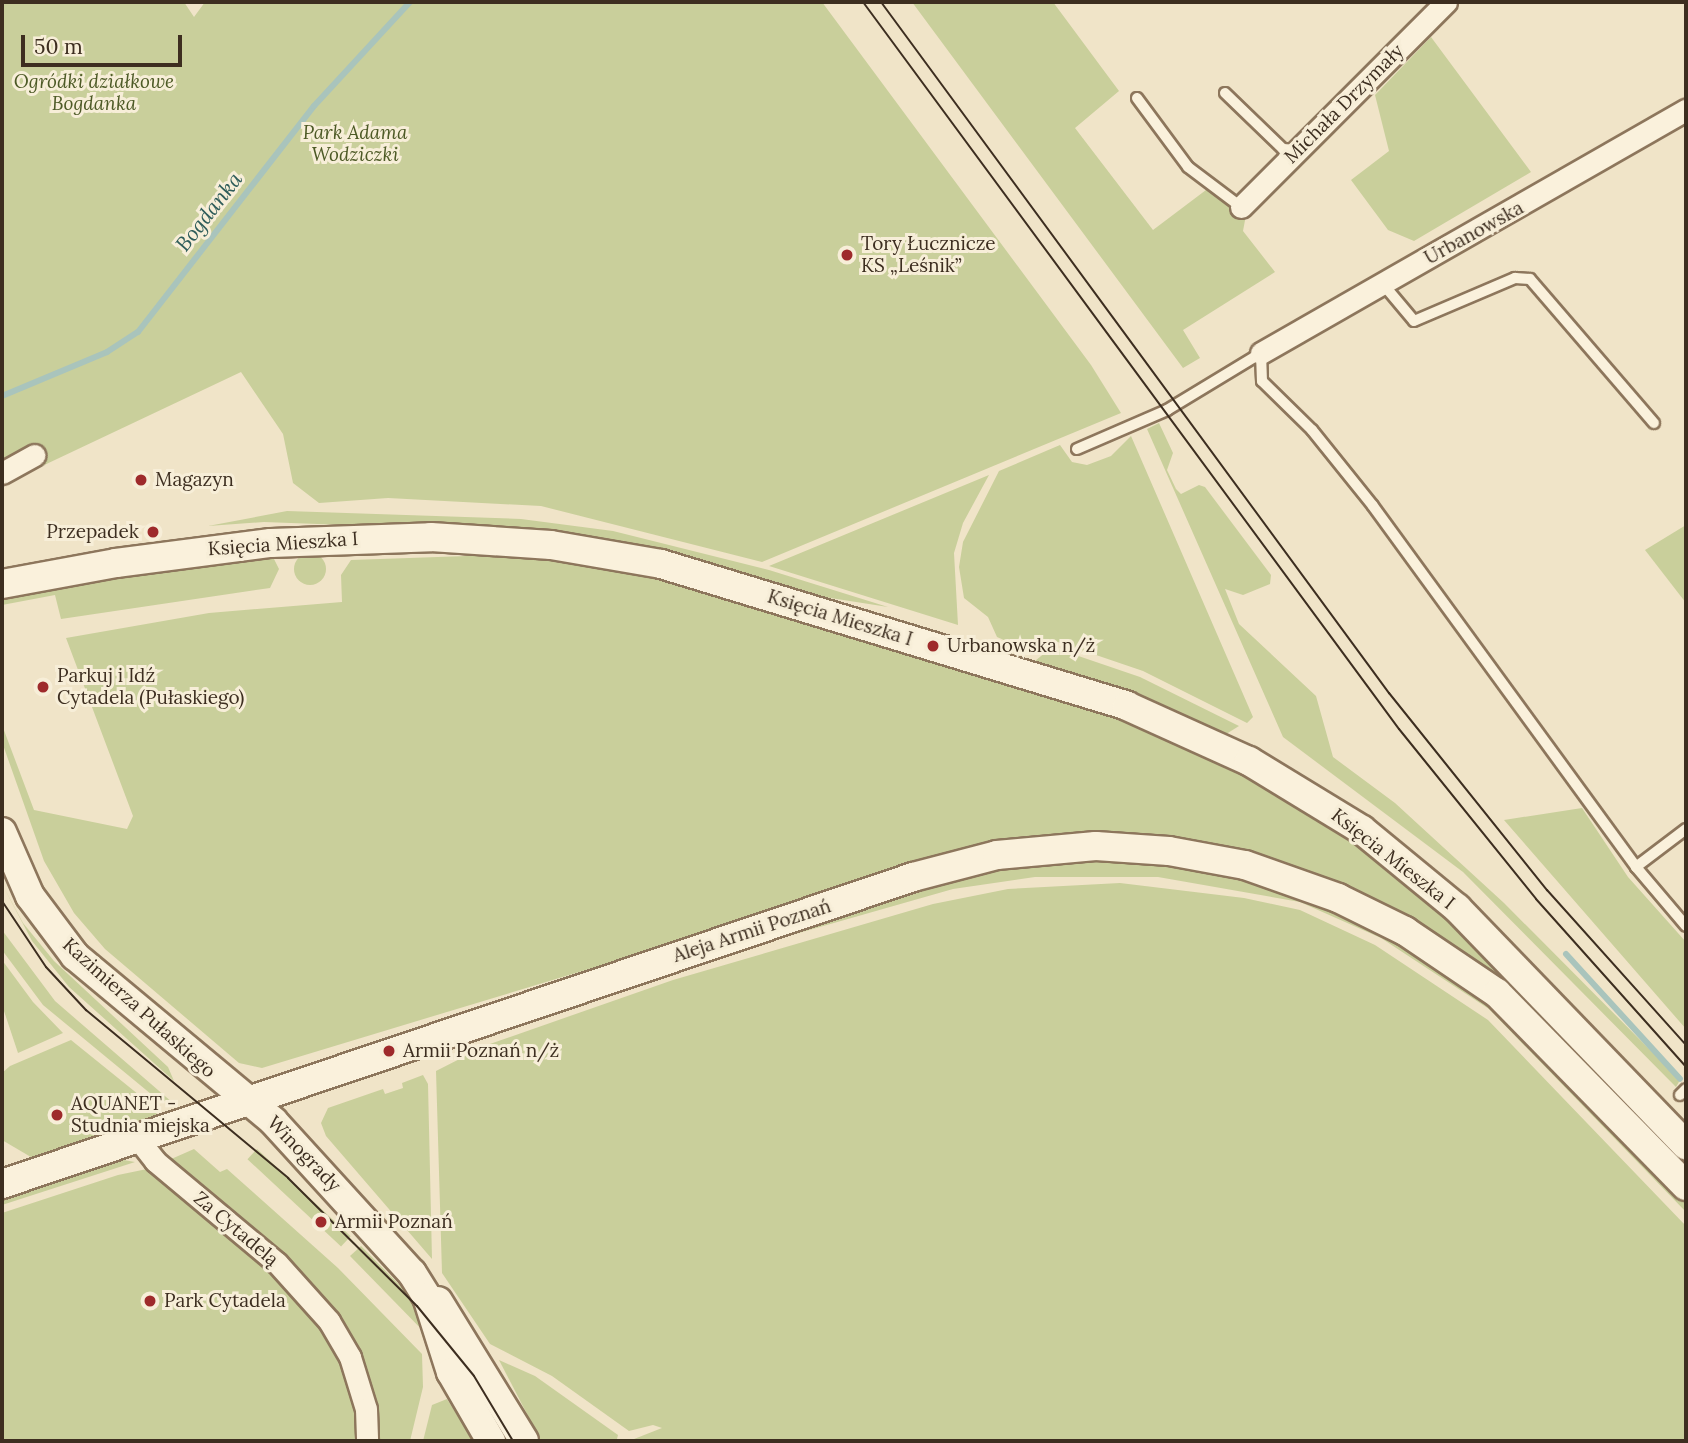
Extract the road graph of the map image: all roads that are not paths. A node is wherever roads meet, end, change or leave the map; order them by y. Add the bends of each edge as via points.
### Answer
1 (1446, 2) edge
2 (1225, 93) dead end
3 (1137, 98) dead end
4 (1686, 110) edge
5 (1297, 150) junction
6 (1241, 207) joint
7 (1383, 284) junction
8 (1261, 353) junction
9 (1654, 423) dead end
10 (1077, 449) dead end
11 (34, 455) dead end
12 (2, 473) edge
13 (2, 584) edge
14 (1686, 829) edge
15 (2, 832) edge
16 (1636, 867) junction
17 (1686, 926) edge
18 (248, 1102) junction
19 (138, 1139) junction
20 (1686, 1145) edge
21 (2, 1184) edge
22 (1686, 1186) edge
23 (412, 1273) junction
24 (367, 1441) edge
25 (491, 1441) edge
26 (524, 1441) edge

1 - 5 street, Michała Drzymały
2 - 5 lane via 1283,149
3 - 6 lane via 1188,167
4 - 7 street, Urbanowska
5 - 6 street, Michała Drzymały
7 - 8 street, Urbanowska
7 - 9 lane via 1414,321 1515,278 1530,279
8 - 10 lane via 1167,410
8 - 16 lane via 1262,381 1312,430 1373,506
11 - 12 street
13 - 20 street, Księcia Mieszka I via 116,562 271,543 431,537 551,545 661,565 1127,706 1248,761 1362,830 1457,908
14 - 16 lane
15 - 18 street, Kazimierza Pułaskiego via 30,896 75,956
16 - 17 lane
18 - 19 street, Aleja Armii Poznań
18 - 22 street, Aleja Armii Poznań via 913,877 997,855 1060,848 1169,851 1275,874 1374,915 1438,951 1497,993
18 - 23 street, Winogrady via 273,1121
19 - 21 street, Aleja Armii Poznań
19 - 24 street, Za Cytadelą via 155,1161 304,1288 350,1357 366,1409
23 - 25 street, Winogrady via 427,1297 451,1372
23 - 26 street, Winogrady via 433,1292 474,1353

